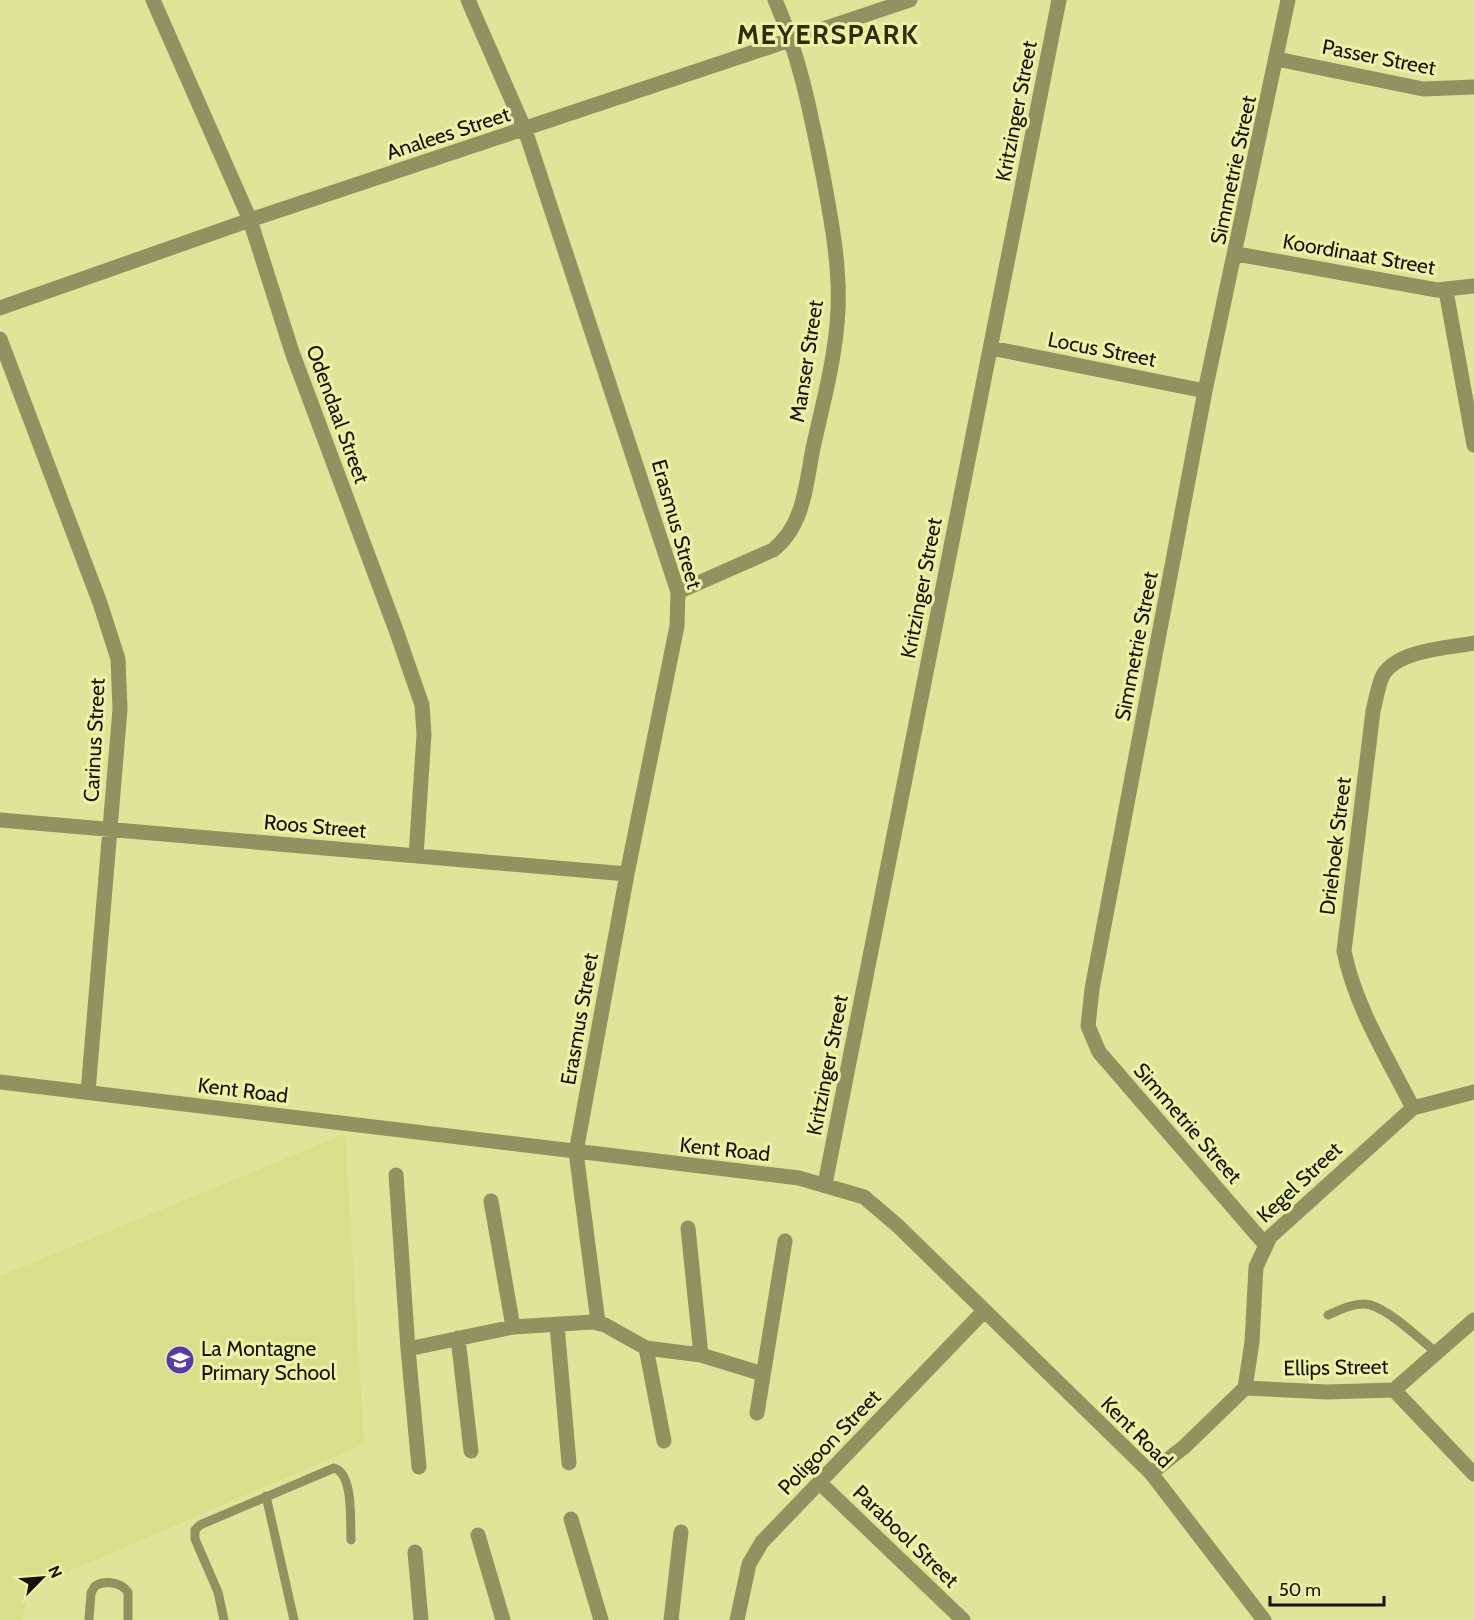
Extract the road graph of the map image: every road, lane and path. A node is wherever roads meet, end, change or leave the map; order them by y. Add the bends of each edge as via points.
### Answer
1 (153, 0) edge
2 (468, 0) edge
3 (775, 0) edge
4 (910, 0) edge
5 (1059, 0) edge
6 (1288, 0) edge
7 (792, 41) junction
8 (1277, 59) junction
9 (1474, 87) edge
10 (525, 130) junction
11 (250, 220) junction
12 (1237, 254) junction
13 (1474, 286) edge
14 (1446, 291) junction
15 (0, 308) edge
16 (0, 339) edge
17 (991, 348) junction
18 (1206, 391) junction
19 (1474, 445) edge
20 (678, 592) junction
21 (1474, 643) edge
22 (0, 820) edge
23 (111, 829) junction
24 (416, 856) junction
25 (627, 874) junction
26 (0, 1082) edge
27 (88, 1092) junction
28 (1474, 1092) edge
29 (1413, 1108) junction
30 (576, 1152) junction
31 (396, 1175) dead end
32 (825, 1184) junction
33 (491, 1201) dead end
34 (688, 1228) dead end
35 (785, 1241) dead end
36 (1264, 1243) junction
37 (984, 1311) junction
38 (1328, 1315) dead end
39 (1474, 1320) edge
40 (598, 1322) junction
41 (557, 1325) junction
42 (513, 1327) junction
43 (458, 1338) junction
44 (646, 1348) junction
45 (408, 1349) junction
46 (1436, 1353) junction
47 (701, 1355) junction
48 (764, 1374) junction
49 (1245, 1388) junction
50 (1394, 1390) junction
51 (757, 1413) dead end
52 (664, 1441) dead end
53 (471, 1451) dead end
54 (569, 1463) dead end
55 (419, 1467) dead end
56 (1151, 1473) junction
57 (1474, 1474) edge
58 (820, 1483) junction
59 (266, 1496) junction
60 (571, 1519) dead end
61 (681, 1532) dead end
62 (478, 1535) dead end
63 (351, 1540) dead end
64 (415, 1552) dead end
65 (89, 1620) edge
66 (128, 1620) edge
67 (224, 1620) edge
68 (294, 1620) edge
69 (421, 1620) edge
70 (503, 1620) edge
71 (601, 1620) edge
72 (671, 1620) edge
73 (737, 1620) edge
74 (963, 1620) edge
75 (1264, 1620) edge

1 - 11 street, Odendaal Street
2 - 10 street, Erasmus Street
3 - 7 street, Manser Street
4 - 7 street, Analees Street
5 - 17 street, Kritzinger Street
6 - 8 street, Simmetrie Street
7 - 10 street, Analees Street
7 - 20 street, Manser Street via 815,132 838,284 837,325 804,496 793,528 773,550
8 - 9 street, Passer Street via 1423,89
8 - 12 street, Simmetrie Street
10 - 11 street, Analees Street
10 - 20 street, Erasmus Street
11 - 15 street, Analees Street
11 - 24 street, Odendaal Street via 292,352 422,705 424,734
12 - 14 street, Koordinaat Street
12 - 18 street, Simmetrie Street
13 - 14 street, Koordinaat Street
14 - 19 street
16 - 23 street, Carinus Street via 116,650 120,709
17 - 18 street, Locus Street
17 - 32 street, Kritzinger Street
18 - 36 street, Simmetrie Street via 1088,1026 1099,1052
20 - 25 street, Erasmus Street via 676,635
21 - 29 street, Driehoek Street via 1398,662 1382,678 1373,711 1344,951 1360,1003
22 - 23 street, Roos Street
23 - 24 street, Roos Street
23 - 27 street, Carinus Street
24 - 25 street, Roos Street
25 - 30 street, Erasmus Street
26 - 27 street, Kent Road
27 - 30 street, Kent Road
28 - 29 street, Kegel Street
29 - 36 street, Kegel Street
30 - 32 street, Kent Road
30 - 40 street, Erasmus Street
31 - 45 street
32 - 37 street, Kent Road via 864,1197
33 - 42 street
34 - 47 street
35 - 48 street
36 - 49 street, Kegel Street via 1256,1267
37 - 56 street, Kent Road
37 - 58 street, Poligoon Street
38 - 46 lane via 1366,1304 1383,1310
39 - 46 street, Ellips Street
40 - 41 street
40 - 44 street
41 - 42 street
41 - 54 street
42 - 43 street
43 - 45 street
43 - 53 street
44 - 47 street
44 - 52 street
45 - 55 street
46 - 50 street, Ellips Street
47 - 48 street
48 - 51 street
49 - 50 street, Ellips Street
49 - 56 street
50 - 57 street
56 - 75 street, Kent Road
58 - 73 street, Poligoon Street via 755,1552
58 - 74 street, Parabool Street
59 - 63 lane via 329,1468 338,1469 347,1481
59 - 67 lane via 195,1530 196,1543 218,1592
59 - 68 lane
60 - 71 street
61 - 72 street
62 - 70 street
64 - 69 street
65 - 66 lane via 94,1586 106,1583 120,1585 128,1592

